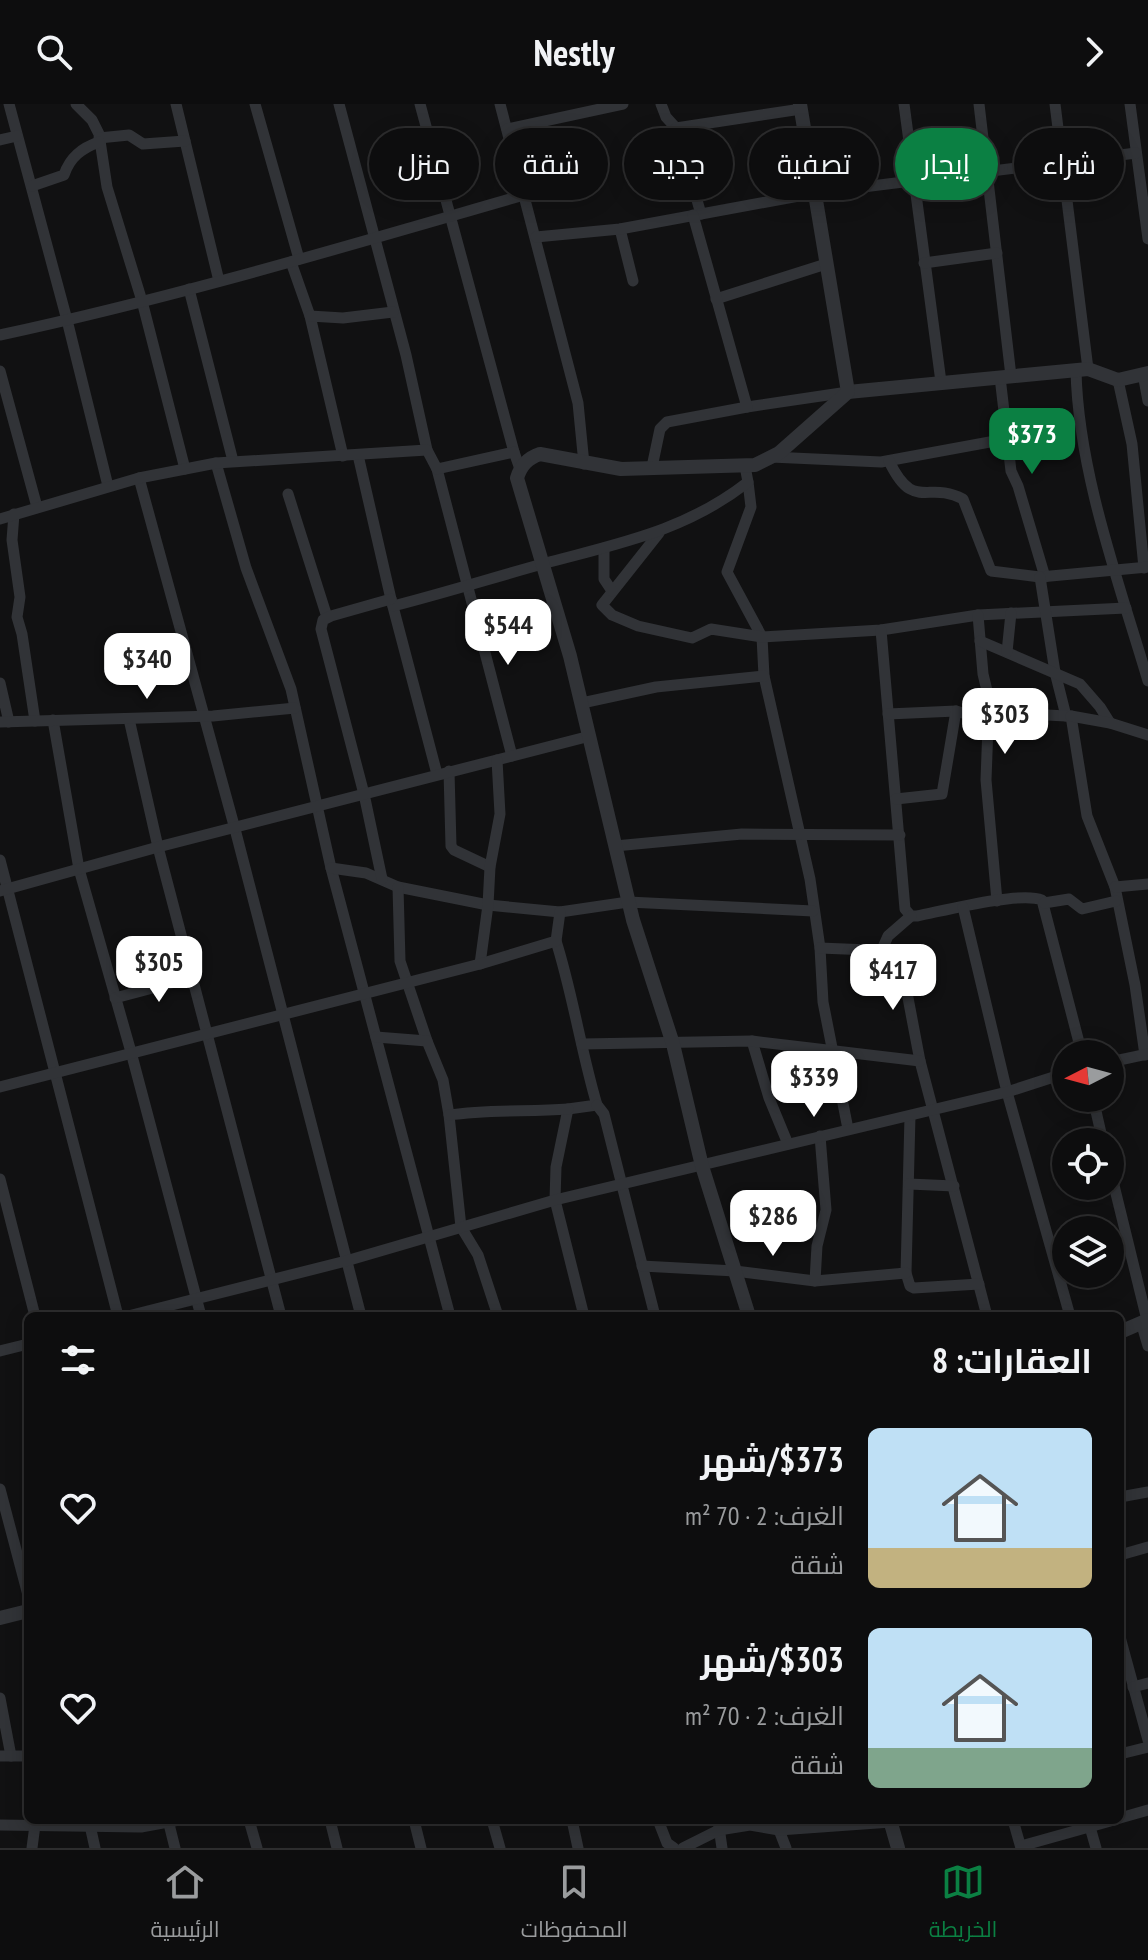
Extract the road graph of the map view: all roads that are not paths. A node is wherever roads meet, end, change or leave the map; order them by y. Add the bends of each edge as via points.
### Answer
1 (9, 104) edge
2 (76, 104) edge
3 (176, 104) edge
4 (255, 104) edge
5 (339, 104) edge
6 (420, 104) edge
7 (500, 104) edge
8 (623, 104) edge
9 (661, 104) edge
10 (904, 104) edge
11 (979, 104) edge
12 (1055, 104) edge
13 (1130, 104) edge
14 (801, 106) edge
15 (584, 108) edge
16 (507, 128) edge
17 (511, 128) edge
18 (676, 128) joint
19 (805, 128) edge
20 (907, 128) edge
21 (982, 128) edge
22 (1058, 128) edge
23 (17, 136) junction
24 (0, 140) edge
25 (99, 140) junction
26 (185, 141) junction
27 (1136, 153) junction
28 (1124, 155) edge
29 (32, 186) junction
30 (507, 200) edge
31 (525, 200) edge
32 (694, 200) edge
33 (776, 200) edge
34 (816, 200) edge
35 (916, 200) edge
36 (990, 200) edge
37 (1066, 200) edge
38 (697, 214) junction
39 (1146, 215) edge
40 (450, 217) junction
41 (620, 229) junction
42 (373, 237) junction
43 (536, 237) junction
44 (1148, 239) edge
45 (997, 253) junction
46 (295, 260) junction
47 (924, 263) junction
48 (826, 264) junction
49 (219, 281) junction
50 (633, 281) dead end
51 (189, 289) junction
52 (716, 299) junction
53 (142, 301) junction
54 (393, 312) junction
55 (310, 316) junction
56 (67, 320) junction
57 (0, 335) edge
58 (1082, 369) junction
59 (0, 371) edge
60 (1146, 373) edge
61 (1006, 377) junction
62 (1118, 380) junction
63 (941, 382) junction
64 (848, 392) junction
65 (1148, 401) edge
66 (747, 407) junction
67 (1006, 439) junction
68 (427, 450) junction
69 (514, 452) junction
70 (358, 455) junction
71 (343, 456) junction
72 (771, 457) junction
73 (233, 461) junction
74 (889, 461) junction
75 (216, 463) junction
76 (584, 464) junction
77 (745, 466) junction
78 (652, 467) junction
79 (185, 469) junction
80 (437, 469) junction
81 (520, 469) junction
82 (139, 478) junction
83 (748, 482) junction
84 (108, 486) junction
85 (288, 494) dead end
86 (37, 507) junction
87 (14, 514) junction
88 (0, 519) edge
89 (659, 533) junction
90 (604, 548) junction
91 (543, 564) junction
92 (1146, 567) edge
93 (1115, 569) junction
94 (1042, 577) junction
95 (470, 586) junction
96 (612, 591) junction
97 (392, 603) junction
98 (1126, 608) junction
99 (1045, 610) junction
100 (1011, 613) junction
101 (978, 615) junction
102 (327, 617) junction
103 (881, 630) junction
104 (762, 637) junction
105 (980, 641) junction
106 (1007, 652) junction
107 (1055, 672) junction
108 (764, 676) junction
109 (1148, 681) edge
110 (0, 683) edge
111 (582, 703) junction
112 (295, 708) junction
113 (956, 711) junction
114 (888, 714) junction
115 (205, 715) junction
116 (1068, 716) junction
117 (990, 717) junction
118 (129, 719) junction
119 (53, 720) junction
120 (35, 721) junction
121 (4, 722) edge
122 (1110, 723) junction
123 (1148, 735) edge
124 (590, 736) junction
125 (512, 756) junction
126 (497, 760) junction
127 (443, 773) junction
128 (364, 794) junction
129 (896, 799) junction
130 (319, 806) junction
131 (235, 829) junction
132 (800, 834) junction
133 (900, 835) junction
134 (615, 846) junction
135 (158, 847) junction
136 (0, 860) edge
137 (490, 867) junction
138 (331, 868) junction
139 (79, 869) junction
140 (382, 879) junction
141 (1148, 884) edge
142 (398, 887) junction
143 (1115, 887) junction
144 (3, 890) edge
145 (997, 901) junction
146 (1116, 901) junction
147 (628, 902) junction
148 (1044, 903) junction
149 (488, 905) junction
150 (963, 907) junction
151 (813, 911) junction
152 (560, 912) junction
153 (911, 916) junction
154 (556, 941) junction
155 (820, 948) junction
156 (880, 954) junction
157 (480, 964) junction
158 (194, 977) junction
159 (409, 980) junction
160 (365, 994) junction
161 (115, 998) junction
162 (283, 1015) junction
163 (209, 1033) junction
164 (376, 1037) junction
165 (1078, 1040) edge
166 (427, 1041) junction
167 (752, 1041) junction
168 (582, 1044) junction
169 (673, 1044) junction
170 (831, 1050) junction
171 (131, 1052) junction
172 (1147, 1054) edge
173 (1124, 1059) edge
174 (920, 1061) junction
175 (54, 1072) junction
176 (1052, 1078) edge
177 (0, 1087) edge
178 (1007, 1092) junction
179 (597, 1105) junction
180 (568, 1109) junction
181 (935, 1110) junction
182 (449, 1115) junction
183 (910, 1116) junction
184 (848, 1129) junction
185 (820, 1136) junction
186 (788, 1144) junction
187 (702, 1166) junction
188 (0, 1179) edge
189 (909, 1184) junction
190 (622, 1185) junction
191 (954, 1186) junction
192 (555, 1200) junction
193 (1117, 1200) edge
194 (461, 1227) junction
195 (429, 1236) junction
196 (346, 1261) junction
197 (642, 1266) junction
198 (735, 1271) junction
199 (906, 1273) junction
200 (271, 1280) junction
201 (815, 1281) junction
202 (979, 1284) junction
203 (196, 1300) junction
204 (34, 1312) edge
205 (117, 1312) edge
206 (145, 1312) edge
207 (200, 1312) edge
208 (280, 1312) edge
209 (360, 1312) edge
210 (449, 1312) edge
211 (497, 1312) edge
212 (583, 1312) edge
213 (654, 1312) edge
214 (748, 1312) edge
215 (986, 1312) edge
216 (1069, 1312) edge
217 (1145, 1321) edge
218 (1124, 1330) edge
219 (24, 1345) edge
220 (1148, 1346) edge
221 (0, 1351) edge
222 (0, 1489) edge
223 (1148, 1492) edge
224 (1124, 1496) edge
225 (1148, 1547) edge
226 (1124, 1554) edge
227 (24, 1580) edge
228 (24, 1612) edge
229 (0, 1618) edge
230 (1124, 1652) edge
231 (1148, 1683) edge
232 (1133, 1687) junction
233 (0, 1698) edge
234 (1148, 1740) edge
235 (1148, 1747) edge
236 (1124, 1753) edge
237 (5, 1756) edge
238 (1148, 1810) edge
239 (1124, 1817) edge
240 (62, 1824) edge
241 (89, 1824) edge
242 (172, 1824) edge
243 (250, 1824) edge
244 (331, 1824) edge
245 (415, 1824) edge
246 (493, 1824) edge
247 (573, 1824) edge
248 (660, 1824) edge
249 (854, 1824) edge
250 (892, 1824) edge
251 (1014, 1824) edge
252 (1100, 1824) edge
253 (0, 1825) edge
254 (35, 1825) junction
255 (718, 1825) edge
256 (1090, 1827) junction
257 (779, 1830) junction
258 (1021, 1847) edge
259 (32, 1848) edge
260 (95, 1848) edge
261 (175, 1848) edge
262 (257, 1848) edge
263 (337, 1848) edge
264 (421, 1848) edge
265 (500, 1848) edge
266 (578, 1848) edge
267 (674, 1848) edge
268 (683, 1848) edge
269 (722, 1848) edge
270 (786, 1848) edge
271 (898, 1848) edge
272 (1096, 1848) edge

1 - 23 street
2 - 25 street via 92,120
3 - 26 street
4 - 46 street
5 - 42 street
6 - 40 street
7 - 16 street
8 - 15 street via 592,112
9 - 18 street
10 - 20 street
11 - 21 street
12 - 22 street
13 - 27 street
14 - 18 street
14 - 19 street
15 - 17 street
23 - 24 street
23 - 29 street
25 - 26 street via 129,135 143,144
25 - 29 street via 67,164 64,175
25 - 53 street via 107,187
26 - 49 street
27 - 28 street
27 - 39 street
29 - 56 street
30 - 40 street
31 - 43 street
32 - 38 street
33 - 38 street
34 - 48 street
35 - 47 street
36 - 45 street
37 - 58 street
38 - 41 street
38 - 52 street
39 - 44 street
40 - 42 street
40 - 69 street
41 - 43 street
41 - 50 street
42 - 46 street
42 - 54 street
43 - 76 street via 578,403
45 - 47 street
45 - 61 street
46 - 49 street
46 - 55 street
47 - 63 street
48 - 52 street
48 - 64 street
49 - 51 street
51 - 53 street
51 - 73 street
52 - 66 street
53 - 56 street
53 - 79 street
54 - 55 street
54 - 68 street
55 - 71 street
56 - 57 street
56 - 84 street
58 - 61 street
58 - 62 street
58 - 93 street via 1077,411
59 - 86 street
60 - 62 street
60 - 65 street
61 - 63 street
61 - 67 street
62 - 92 street via 1132,444
63 - 64 street
64 - 66 street
64 - 72 street
66 - 78 street via 667,422 660,429
67 - 74 street
67 - 94 street
68 - 70 street
68 - 80 street
69 - 80 street
69 - 81 street
70 - 71 street
70 - 97 street
71 - 73 street
72 - 74 street
72 - 77 street
73 - 75 street
74 - 94 street via 912,491 952,493 963,499 991,571
75 - 79 street
75 - 112 street
76 - 78 street
76 - 81 street via 540,454
77 - 78 street
77 - 83 street
79 - 82 street
80 - 95 street
81 - 91 street via 520,493
82 - 84 street
82 - 115 street
83 - 89 street
83 - 104 street via 751,507 727,572
84 - 86 street
85 - 102 street
86 - 87 street
87 - 88 street
87 - 120 street via 17,617
89 - 90 street
89 - 96 street
90 - 91 street
90 - 96 street via 604,579
91 - 95 street
91 - 111 street
92 - 93 street
93 - 94 street
93 - 98 street
94 - 99 street
95 - 97 street
95 - 125 street
96 - 104 street via 602,605 638,626 692,638 711,629
97 - 102 street
97 - 127 street
98 - 99 street
98 - 109 street
99 - 100 street
99 - 107 street
100 - 101 street
100 - 106 street
101 - 103 street
101 - 105 street
102 - 128 street via 321,634
103 - 104 street
103 - 114 street
104 - 108 street
105 - 106 street
105 - 117 street
106 - 107 street
107 - 116 street
107 - 122 street via 1080,684
108 - 111 street via 656,687
108 - 132 street
110 - 121 street
111 - 124 street
112 - 115 street
112 - 130 street
113 - 114 street
113 - 117 street
113 - 129 street via 942,794
114 - 129 street
115 - 118 street
115 - 131 street
116 - 117 street
116 - 122 street
116 - 143 street via 1087,816
117 - 145 street via 986,780
118 - 119 street
118 - 135 street
119 - 120 street
119 - 139 street
120 - 121 street
122 - 123 street
124 - 125 street
124 - 134 street
125 - 126 street
126 - 127 street
126 - 137 street via 500,814
127 - 128 street
127 - 137 street via 451,846
128 - 130 street
128 - 140 street
129 - 133 street
130 - 131 street
130 - 138 street
131 - 135 street
131 - 162 street
132 - 133 street
132 - 134 street
132 - 151 street
133 - 153 street via 905,909
134 - 147 street
135 - 139 street
135 - 158 street
136 - 144 street
137 - 149 street
138 - 140 street
138 - 160 street
139 - 144 street
139 - 161 street
140 - 142 street
141 - 143 street
142 - 149 street
142 - 159 street via 400,961
143 - 146 street
144 - 175 street
145 - 148 street via 1035,898
145 - 150 street
146 - 148 street via 1082,909 1069,899
146 - 172 street
147 - 151 street
147 - 152 street
147 - 169 street
148 - 165 street
149 - 152 street
149 - 157 street
150 - 153 street
150 - 178 street
151 - 155 street
152 - 154 street
153 - 156 street via 888,936
154 - 157 street
154 - 168 street
155 - 156 street
155 - 170 street
156 - 174 street via 896,959 905,982
157 - 159 street
158 - 161 street
158 - 163 street
159 - 160 street
159 - 166 street
160 - 162 street
160 - 164 street
161 - 171 street
162 - 163 street
162 - 196 street
163 - 171 street
163 - 200 street
164 - 166 street
164 - 195 street
166 - 182 street via 443,1080
167 - 169 street
167 - 170 street
167 - 186 street
168 - 169 street
168 - 179 street
169 - 187 street
170 - 174 street
170 - 184 street
171 - 175 street
171 - 203 street
172 - 173 street
174 - 181 street
175 - 177 street
175 - 205 street
176 - 178 street
178 - 181 street
178 - 216 street
179 - 180 street
179 - 190 street
180 - 182 street
180 - 192 street
181 - 183 street
181 - 191 street
182 - 194 street
183 - 184 street
183 - 189 street
184 - 185 street
185 - 186 street
185 - 201 street via 826,1210
186 - 187 street
187 - 190 street
187 - 198 street
188 - 204 street
189 - 191 street
189 - 199 street
190 - 192 street
190 - 197 street
191 - 202 street
192 - 194 street
192 - 212 street
193 - 217 street
194 - 195 street
194 - 211 street via 478,1255
195 - 196 street
195 - 210 street
196 - 200 street
196 - 209 street
197 - 198 street
197 - 213 street
198 - 201 street
198 - 214 street
199 - 201 street
199 - 202 street via 914,1288
200 - 203 street
200 - 208 street
202 - 215 street
203 - 206 street
203 - 207 street
217 - 218 street
217 - 220 street
219 - 221 street
222 - 227 street
223 - 224 street
225 - 226 street
228 - 229 street
230 - 232 street
231 - 232 street
232 - 234 street
233 - 237 street
235 - 236 street
238 - 239 street
240 - 254 street
241 - 260 street
242 - 261 street
243 - 262 street
244 - 263 street
245 - 264 street
246 - 265 street
247 - 266 street
248 - 267 street
249 - 257 street
250 - 271 street
251 - 258 street
252 - 256 street
253 - 254 street
254 - 259 street
255 - 257 street
255 - 268 street
255 - 269 street
256 - 258 street
256 - 272 street
257 - 270 street

